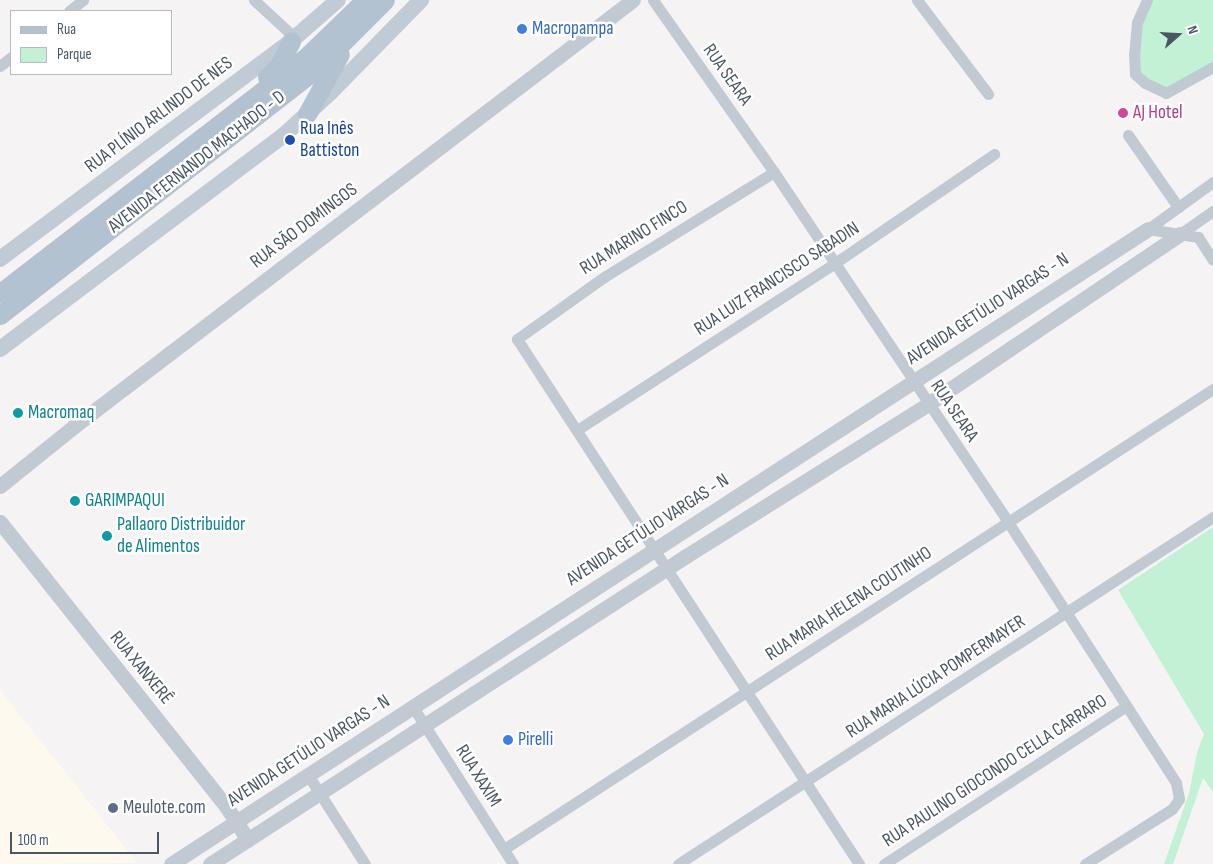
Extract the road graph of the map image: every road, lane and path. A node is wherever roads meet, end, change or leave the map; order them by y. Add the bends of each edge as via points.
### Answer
1 (84, 0) edge
2 (254, 0) edge
3 (338, 0) edge
4 (364, 0) edge
5 (385, 0) edge
6 (421, 0) edge
7 (633, 0) edge
8 (653, 0) edge
9 (917, 0) edge
10 (1147, 0) edge
11 (70, 10) edge
12 (348, 38) junction
13 (293, 40) junction
14 (10, 58) edge
15 (0, 66) edge
16 (1213, 67) edge
17 (988, 94) dead end
18 (307, 114) junction
19 (212, 132) junction
20 (1128, 136) dead end
21 (994, 154) dead end
22 (774, 172) junction
23 (1213, 182) edge
24 (1178, 207) junction
25 (1213, 210) edge
26 (1148, 229) junction
27 (1180, 234) junction
28 (0, 259) edge
29 (1213, 260) edge
30 (835, 263) junction
31 (0, 293) edge
32 (0, 315) edge
33 (0, 349) edge
34 (913, 381) junction
35 (1213, 389) edge
36 (928, 404) junction
37 (577, 430) junction
38 (0, 486) edge
39 (1213, 518) edge
40 (0, 522) edge
41 (1008, 522) junction
42 (654, 550) junction
43 (667, 569) junction
44 (1066, 614) junction
45 (747, 692) junction
46 (413, 707) junction
47 (1125, 707) junction
48 (425, 726) junction
49 (308, 775) junction
50 (806, 781) junction
51 (320, 794) junction
52 (237, 821) junction
53 (248, 840) junction
54 (504, 849) junction
55 (171, 864) edge
56 (210, 864) edge
57 (365, 864) edge
58 (513, 864) edge
59 (678, 864) edge
60 (859, 864) edge
61 (884, 864) edge
62 (1085, 864) edge

1 - 11 street
2 - 13 street
3 - 13 main road, RUA PLÍNIO ARLINDO DE NES
4 - 19 main road, AVENIDA FERNANDO MACHADO - D via 304,58
5 - 12 main road, AVENIDA FERNANDO MACHADO - D
6 - 18 main road
7 - 38 street, RUA SÃO DOMINGOS
8 - 22 street, RUA SEARA
9 - 17 street
10 - 16 street via 1137,22 1136,74 1145,83 1166,93
12 - 18 main road
12 - 32 main road, AVENIDA FERNANDO MACHADO - D via 317,68
13 - 19 main road via 279,65 225,113
13 - 28 main road, RUA PLÍNIO ARLINDO DE NES
14 - 15 street
18 - 33 main road via 284,135
19 - 31 main road, AVENIDA FERNANDO MACHADO - D
20 - 24 street
21 - 30 street, RUA LUIZ FRANCISCO SABADIN
22 - 30 street, RUA SEARA
22 - 37 street, RUA MARINO FINCO via 604,277 517,339
23 - 24 street
24 - 26 street
25 - 27 street
26 - 27 street
26 - 34 street, AVENIDA GETÚLIO VARGAS - N
27 - 29 street via 1198,237
27 - 36 street
30 - 34 street, RUA SEARA
30 - 37 street, RUA LUIZ FRANCISCO SABADIN
34 - 36 street, RUA SEARA
34 - 42 street, AVENIDA GETÚLIO VARGAS - N
35 - 41 street, RUA MARIA HELENA COUTINHO
36 - 41 street, RUA SEARA
36 - 43 street
37 - 42 street
39 - 44 street, RUA MARIA LÚCIA POMPERMAYER
40 - 52 street, RUA XANXERÊ
41 - 44 street, RUA SEARA
41 - 45 street, RUA MARIA HELENA COUTINHO
42 - 43 street
42 - 46 street, AVENIDA GETÚLIO VARGAS - N
43 - 45 street
43 - 48 street
44 - 47 street, RUA SEARA
44 - 50 street, RUA MARIA LÚCIA POMPERMAYER
45 - 50 street
45 - 54 street, RUA MARIA HELENA COUTINHO
46 - 48 street, RUA XAXIM
46 - 49 street, AVENIDA GETÚLIO VARGAS - N
47 - 61 street, RUA PAULINO GIOCONDO CELLA CARRARO
47 - 62 street, RUA SEARA via 1176,784 1180,799 1172,809
48 - 51 street
48 - 54 street, RUA XAXIM
49 - 51 street
49 - 52 street, AVENIDA GETÚLIO VARGAS - N
50 - 59 street, RUA MARIA LÚCIA POMPERMAYER
50 - 60 street
51 - 53 street
51 - 57 street
52 - 53 street, RUA XANXERÊ
52 - 55 street, AVENIDA GETÚLIO VARGAS - N
53 - 56 street
54 - 58 street, RUA XAXIM

